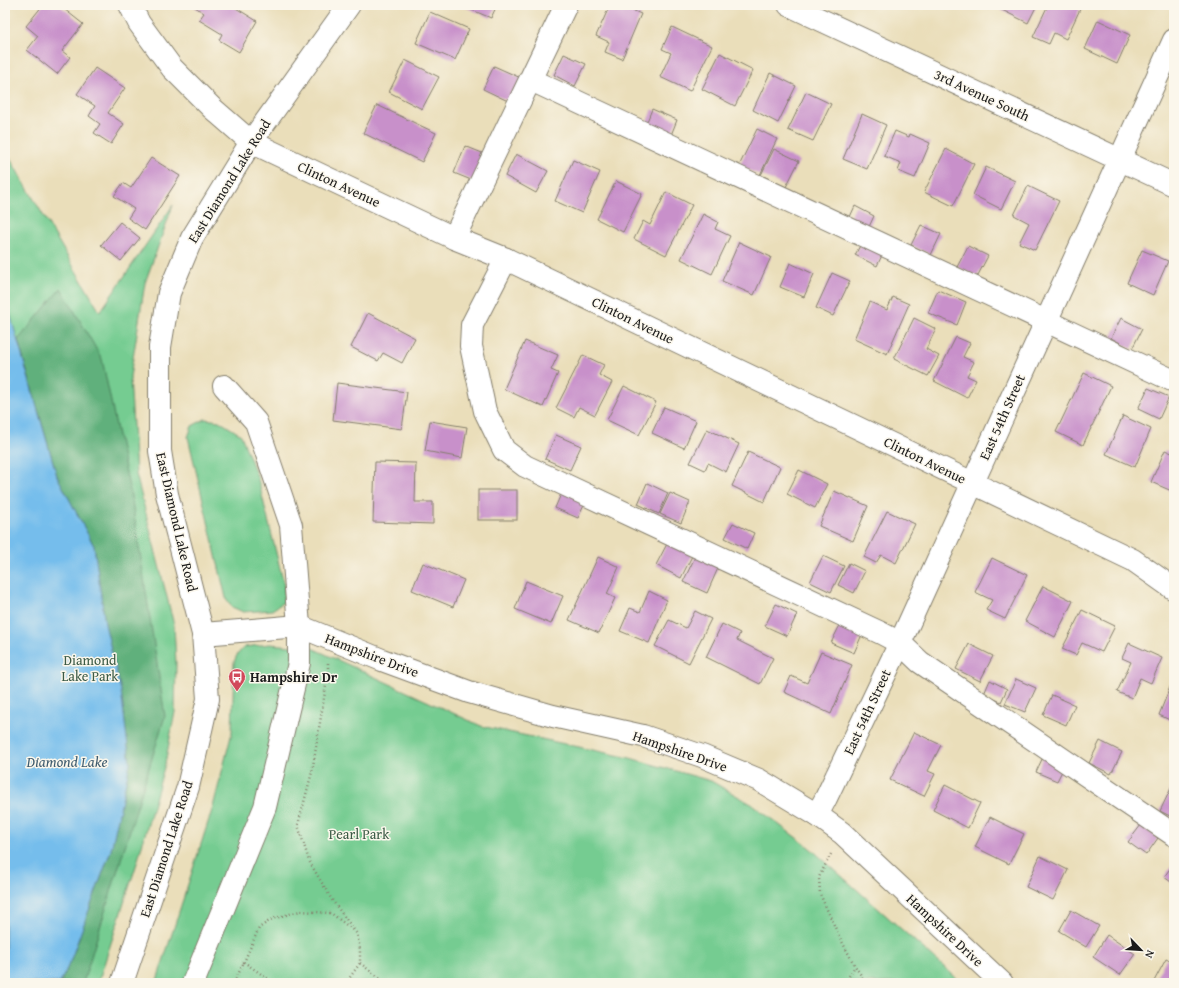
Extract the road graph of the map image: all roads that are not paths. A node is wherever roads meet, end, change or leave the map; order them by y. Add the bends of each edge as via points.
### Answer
1 (130, 5) edge
2 (349, 5) edge
3 (566, 5) edge
4 (789, 5) edge
5 (1174, 40) edge
6 (531, 80) junction
7 (251, 142) junction
8 (1120, 159) junction
9 (1174, 185) edge
10 (454, 238) junction
11 (506, 260) junction
12 (1046, 321) junction
13 (1174, 381) edge
14 (224, 386) dead end
15 (972, 483) junction
16 (1174, 589) edge
17 (299, 626) junction
18 (203, 634) junction
19 (900, 643) junction
20 (817, 815) junction
21 (1174, 835) edge
22 (122, 983) edge
23 (192, 983) edge
24 (1002, 983) edge

1 - 7 street, Clinton Avenue via 139,23 172,68
2 - 7 street, East Diamond Lake Road
3 - 6 street
4 - 8 street, 3rd Avenue South
5 - 8 street, East 54th Street
6 - 10 street
6 - 12 street
7 - 10 street, Clinton Avenue
7 - 18 street, East Diamond Lake Road via 192,238 169,293 160,347 160,451 167,494
8 - 9 street, 3rd Avenue South
8 - 12 street, East 54th Street
10 - 11 street, Clinton Avenue
11 - 15 street, Clinton Avenue
11 - 19 street via 472,324 471,346 485,411 504,450 525,466
12 - 13 street
12 - 15 street, East 54th Street
14 - 17 street via 256,422 291,525
15 - 16 street, Clinton Avenue via 1132,560
15 - 19 street, East 54th Street
17 - 18 street, Hampshire Drive
17 - 20 street, Hampshire Drive via 470,692 553,716 643,736 702,756 759,780
17 - 23 street via 300,663 265,807
18 - 22 street, East Diamond Lake Road via 208,699 188,787
19 - 20 street, East 54th Street
19 - 21 street via 920,662
20 - 24 street, Hampshire Drive via 842,832

